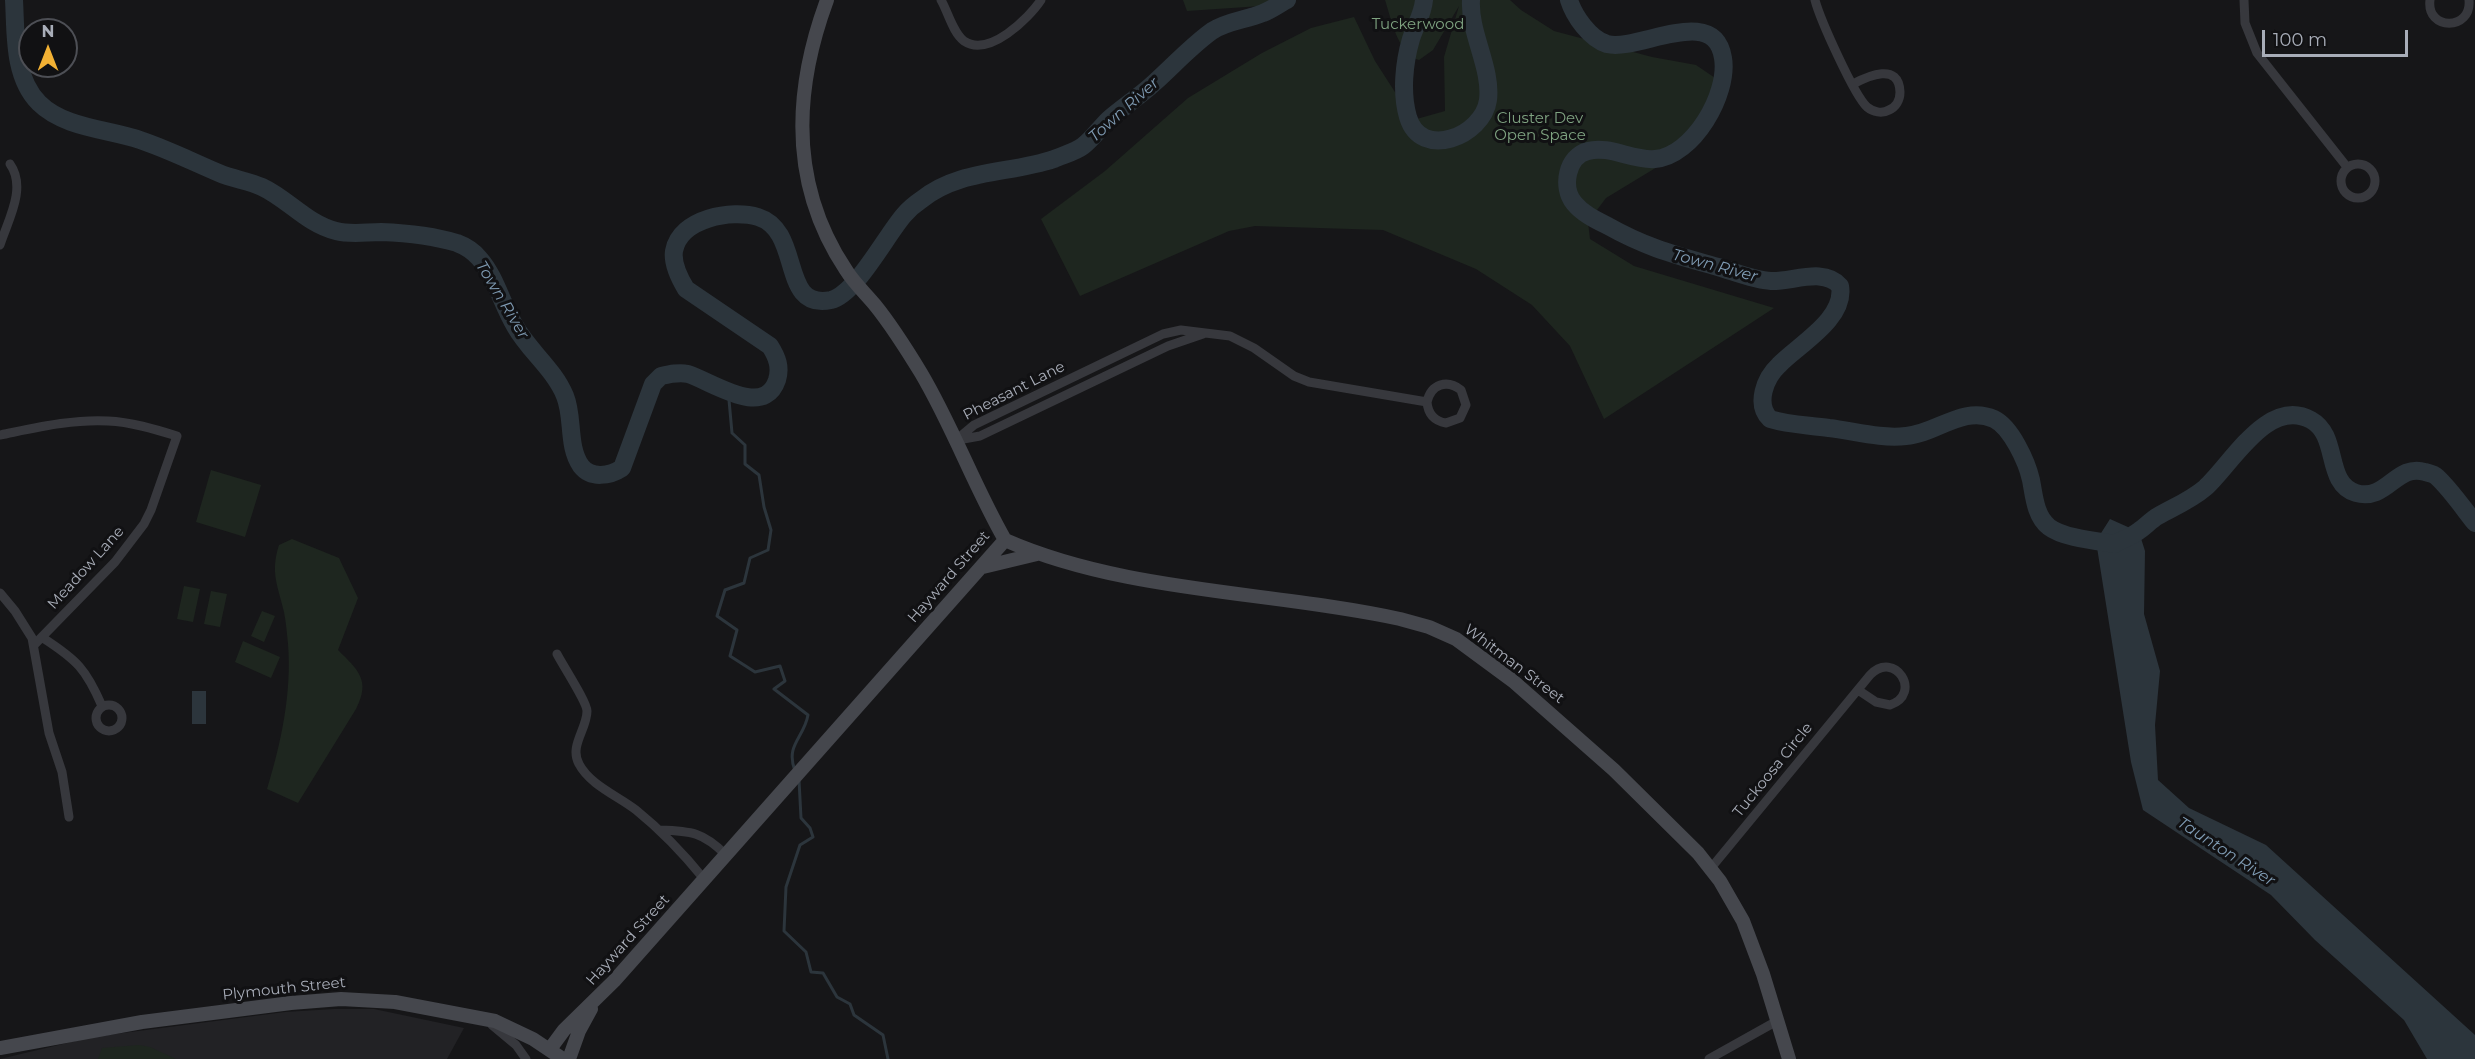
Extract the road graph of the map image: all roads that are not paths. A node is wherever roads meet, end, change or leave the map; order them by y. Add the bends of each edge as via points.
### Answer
1 (827, 0) edge
2 (941, 0) edge
3 (1041, 0) edge
4 (1815, 0) edge
5 (2244, 0) edge
6 (2430, 0) edge
7 (2469, 0) edge
8 (1853, 84) junction
9 (10, 164) dead end
10 (2347, 167) dead end
11 (0, 245) edge
12 (1203, 334) junction
13 (1087, 371) junction
14 (1093, 382) junction
15 (1059, 384) junction
16 (1065, 395) junction
17 (1427, 402) junction
18 (0, 435) edge
19 (956, 440) junction
20 (1005, 540) junction
21 (1036, 554) junction
22 (982, 567) junction
23 (0, 593) edge
24 (43, 638) junction
25 (34, 645) junction
26 (556, 654) dead end
27 (1858, 690) junction
28 (102, 706) dead end
29 (69, 817) dead end
30 (660, 830) junction
31 (726, 855) junction
32 (1712, 868) junction
33 (704, 879) junction
34 (596, 1000) junction
35 (483, 1018) junction
36 (1777, 1021) junction
37 (0, 1048) edge
38 (548, 1054) edge
39 (526, 1059) edge
40 (563, 1059) edge
41 (569, 1059) edge
42 (1709, 1059) edge
43 (1790, 1059) edge

1 - 19 street, Hayward Street via 813,39 802,102 803,144 817,214 848,274 912,358
2 - 3 street via 964,41 980,45 1004,36
4 - 8 street via 1826,32
5 - 10 street via 2245,23 2257,53
6 - 7 street via 2434,18 2449,25 2464,18
8 - 8 street via 1866,106 1877,112 1893,108 1900,96 1897,82 1885,73 1875,73
9 - 11 street via 17,174 18,190
12 - 13 street, Pheasant Lane via 1168,332
12 - 14 street, Pheasant Lane
12 - 17 street, Pheasant Lane via 1235,338 1294,376 1310,381
13 - 14 street
13 - 15 street, Pheasant Lane
14 - 16 street, Pheasant Lane
15 - 16 street
15 - 19 street, Pheasant Lane via 974,425
16 - 19 street, Pheasant Lane via 980,436
17 - 17 street via 1431,390 1446,384 1461,390 1466,405 1460,418 1446,423 1431,415
18 - 24 street, Meadow Lane via 94,420 135,424 177,436 144,524 115,562
19 - 20 street, Hayward Street
20 - 21 street, Whitman Street
20 - 22 street, Hayward Street
21 - 22 street
21 - 32 street, Whitman Street via 1153,580 1384,615 1443,633 1471,648 1548,710
22 - 31 street, Hayward Street
23 - 25 street via 22,621
24 - 25 street, Meadow Lane
24 - 28 street via 80,666
25 - 29 street
26 - 30 street via 587,708 576,745 578,763 601,788
27 - 27 street, Tuckoosa Circle via 1881,667 1898,670 1905,681 1901,698 1890,705 1876,702
27 - 32 street, Tuckoosa Circle
30 - 31 street via 692,831 712,841
30 - 33 street
31 - 33 street, Hayward Street
32 - 36 street, Whitman Street via 1743,921
33 - 34 street, Hayward Street
34 - 38 street, Hayward Street via 564,1030
34 - 41 street, Hayward Street
35 - 37 street, Plymouth Street via 395,1002 329,999 142,1022
35 - 38 street, Plymouth Street via 511,1027
35 - 39 street via 508,1037
36 - 42 street
36 - 43 street, Whitman Street
38 - 40 street, Plymouth Street

